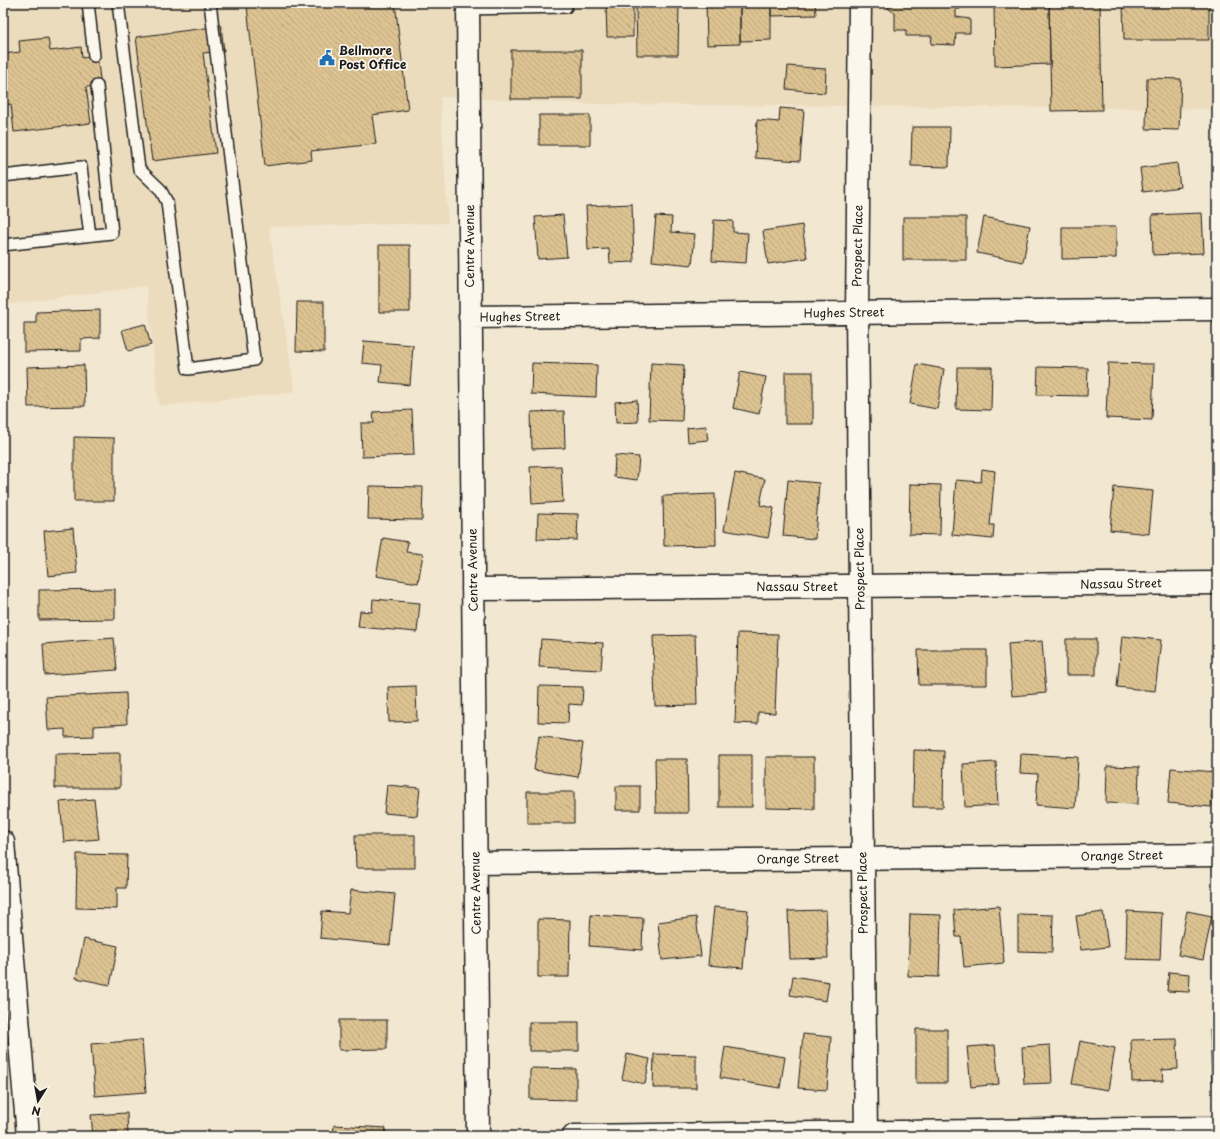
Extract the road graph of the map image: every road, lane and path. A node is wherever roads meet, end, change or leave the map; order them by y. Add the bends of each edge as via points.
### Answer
1 (88, 3) edge
2 (118, 3) edge
3 (210, 3) edge
4 (566, 3) edge
5 (860, 3) edge
6 (468, 6) edge
7 (94, 56) dead end
8 (97, 86) dead end
9 (3, 176) edge
10 (90, 235) junction
11 (3, 245) edge
12 (1217, 309) edge
13 (858, 313) junction
14 (470, 317) junction
15 (1217, 583) edge
16 (860, 586) junction
17 (473, 589) junction
18 (3, 842) edge
19 (1217, 855) edge
20 (863, 858) junction
21 (475, 863) junction
22 (1217, 1128) edge
23 (866, 1134) edge
24 (28, 1136) edge
25 (478, 1136) edge
26 (574, 1136) edge

1 - 7 lane
2 - 3 lane via 139,168 160,189 167,202 188,370 254,360
4 - 6 lane via 566,7
5 - 13 street, Prospect Place
6 - 14 street, Centre Avenue
8 - 10 lane via 112,233
9 - 10 lane via 82,167
10 - 11 lane
12 - 13 street, Hughes Street
13 - 14 street, Hughes Street
13 - 16 street, Prospect Place
14 - 17 street, Centre Avenue
15 - 16 street, Nassau Street
16 - 17 street, Nassau Street
16 - 20 street, Prospect Place
17 - 21 street, Centre Avenue
18 - 24 street
19 - 20 street, Orange Street
20 - 21 street, Orange Street
20 - 23 street, Prospect Place
21 - 25 street, Centre Avenue
22 - 23 street
23 - 26 street

